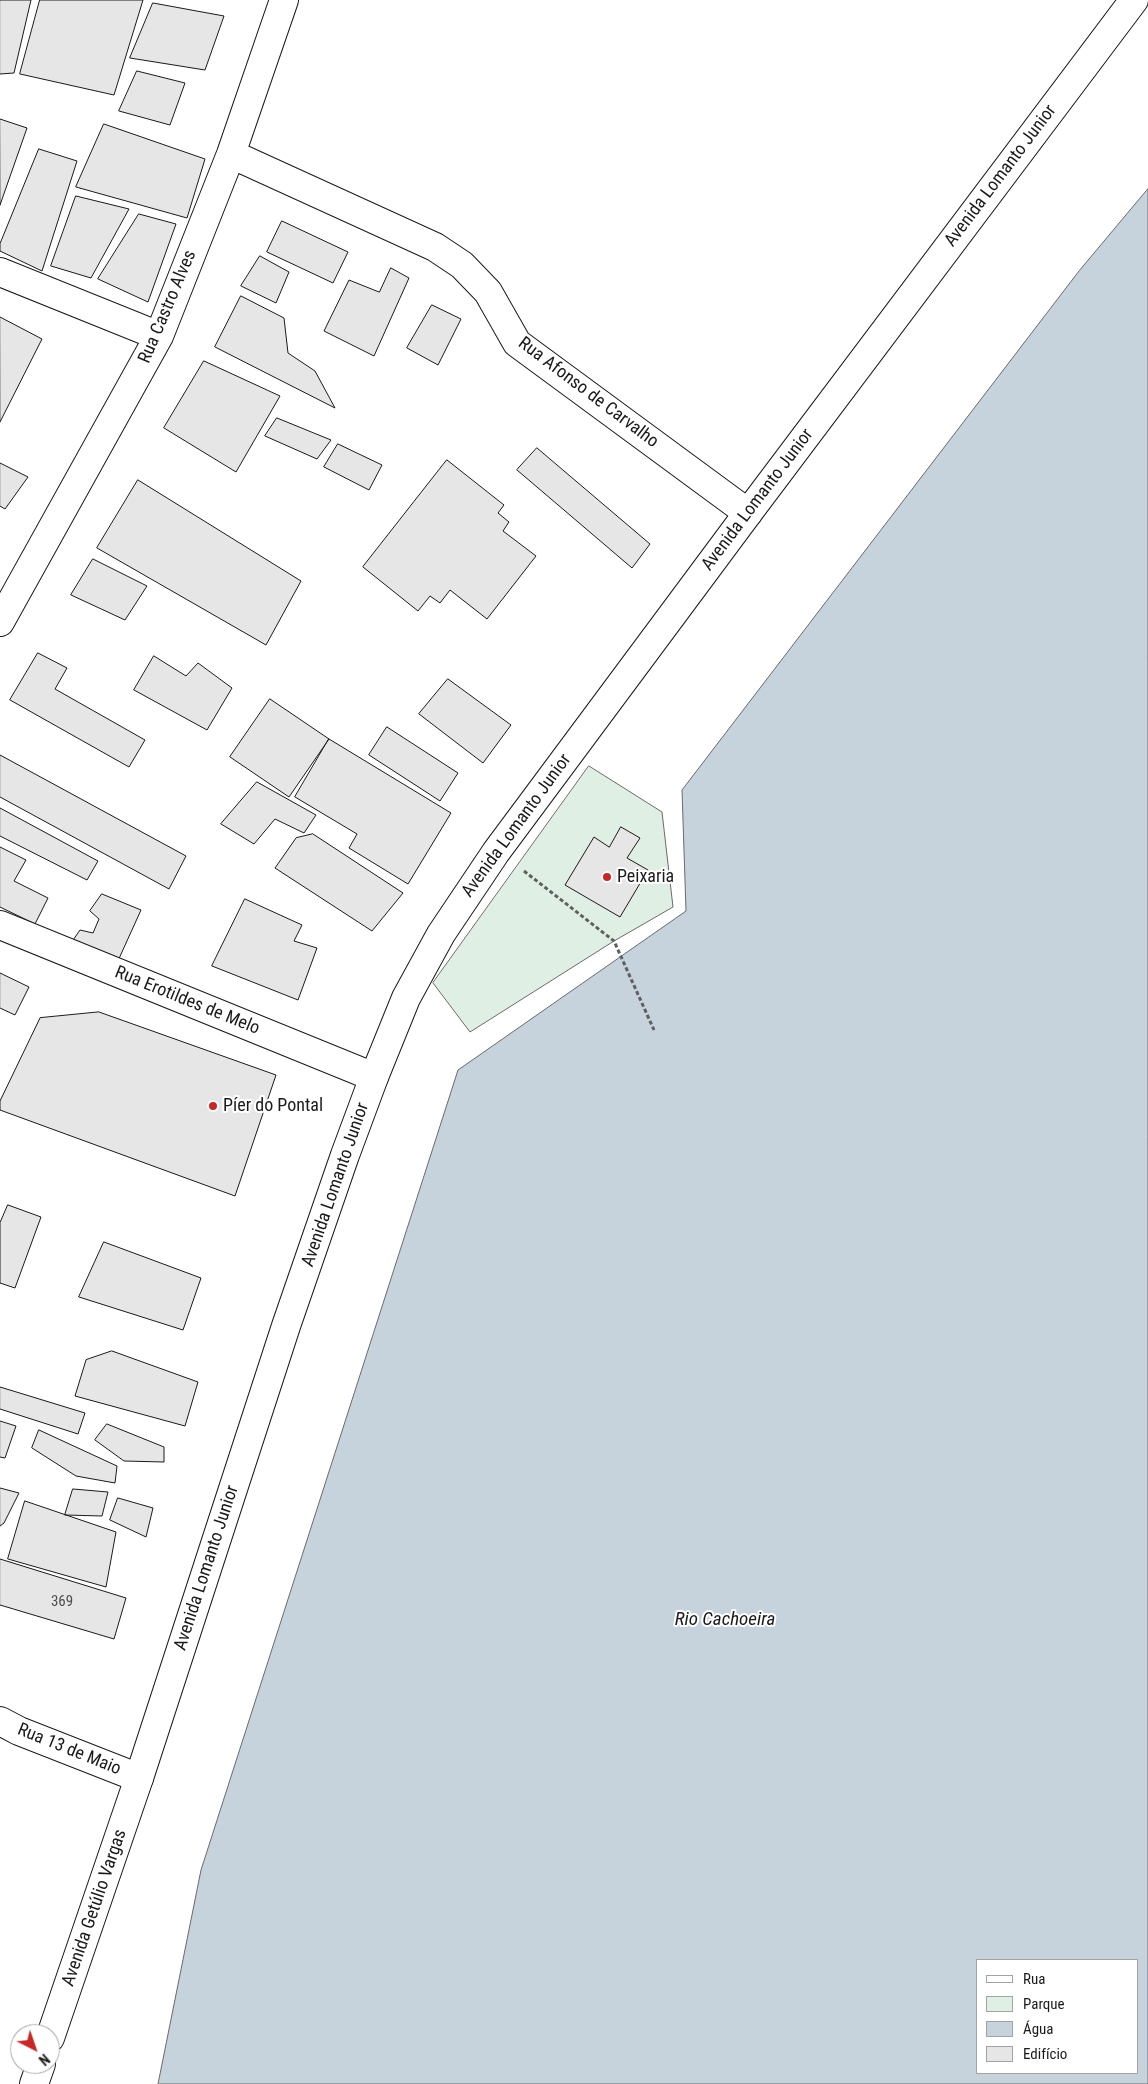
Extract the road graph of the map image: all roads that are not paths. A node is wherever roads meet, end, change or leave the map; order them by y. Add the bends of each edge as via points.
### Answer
1 (284, 0) edge
2 (1134, 0) edge
3 (230, 154) junction
4 (0, 272) edge
5 (159, 336) junction
6 (748, 513) junction
7 (0, 622) edge
8 (0, 925) edge
9 (374, 1077) junction
10 (0, 1720) edge
11 (139, 1778) junction
12 (55, 2024) edge

1 - 3 street, Rua Castro Alves
2 - 6 street, Avenida Lomanto Junior
3 - 5 street, Rua Castro Alves
3 - 6 street, Rua Afonso de Carvalho via 435,246 462,265 488,292 517,343
4 - 5 street
5 - 7 street, Rua Castro Alves
6 - 9 street, Avenida Lomanto Junior via 496,852 441,934 406,998
8 - 9 street, Rua Erotildes de Melo
9 - 11 street, Avenida Lomanto Junior via 286,1326
10 - 11 street, Rua 13 de Maio
11 - 12 street, Avenida Getúlio Vargas

